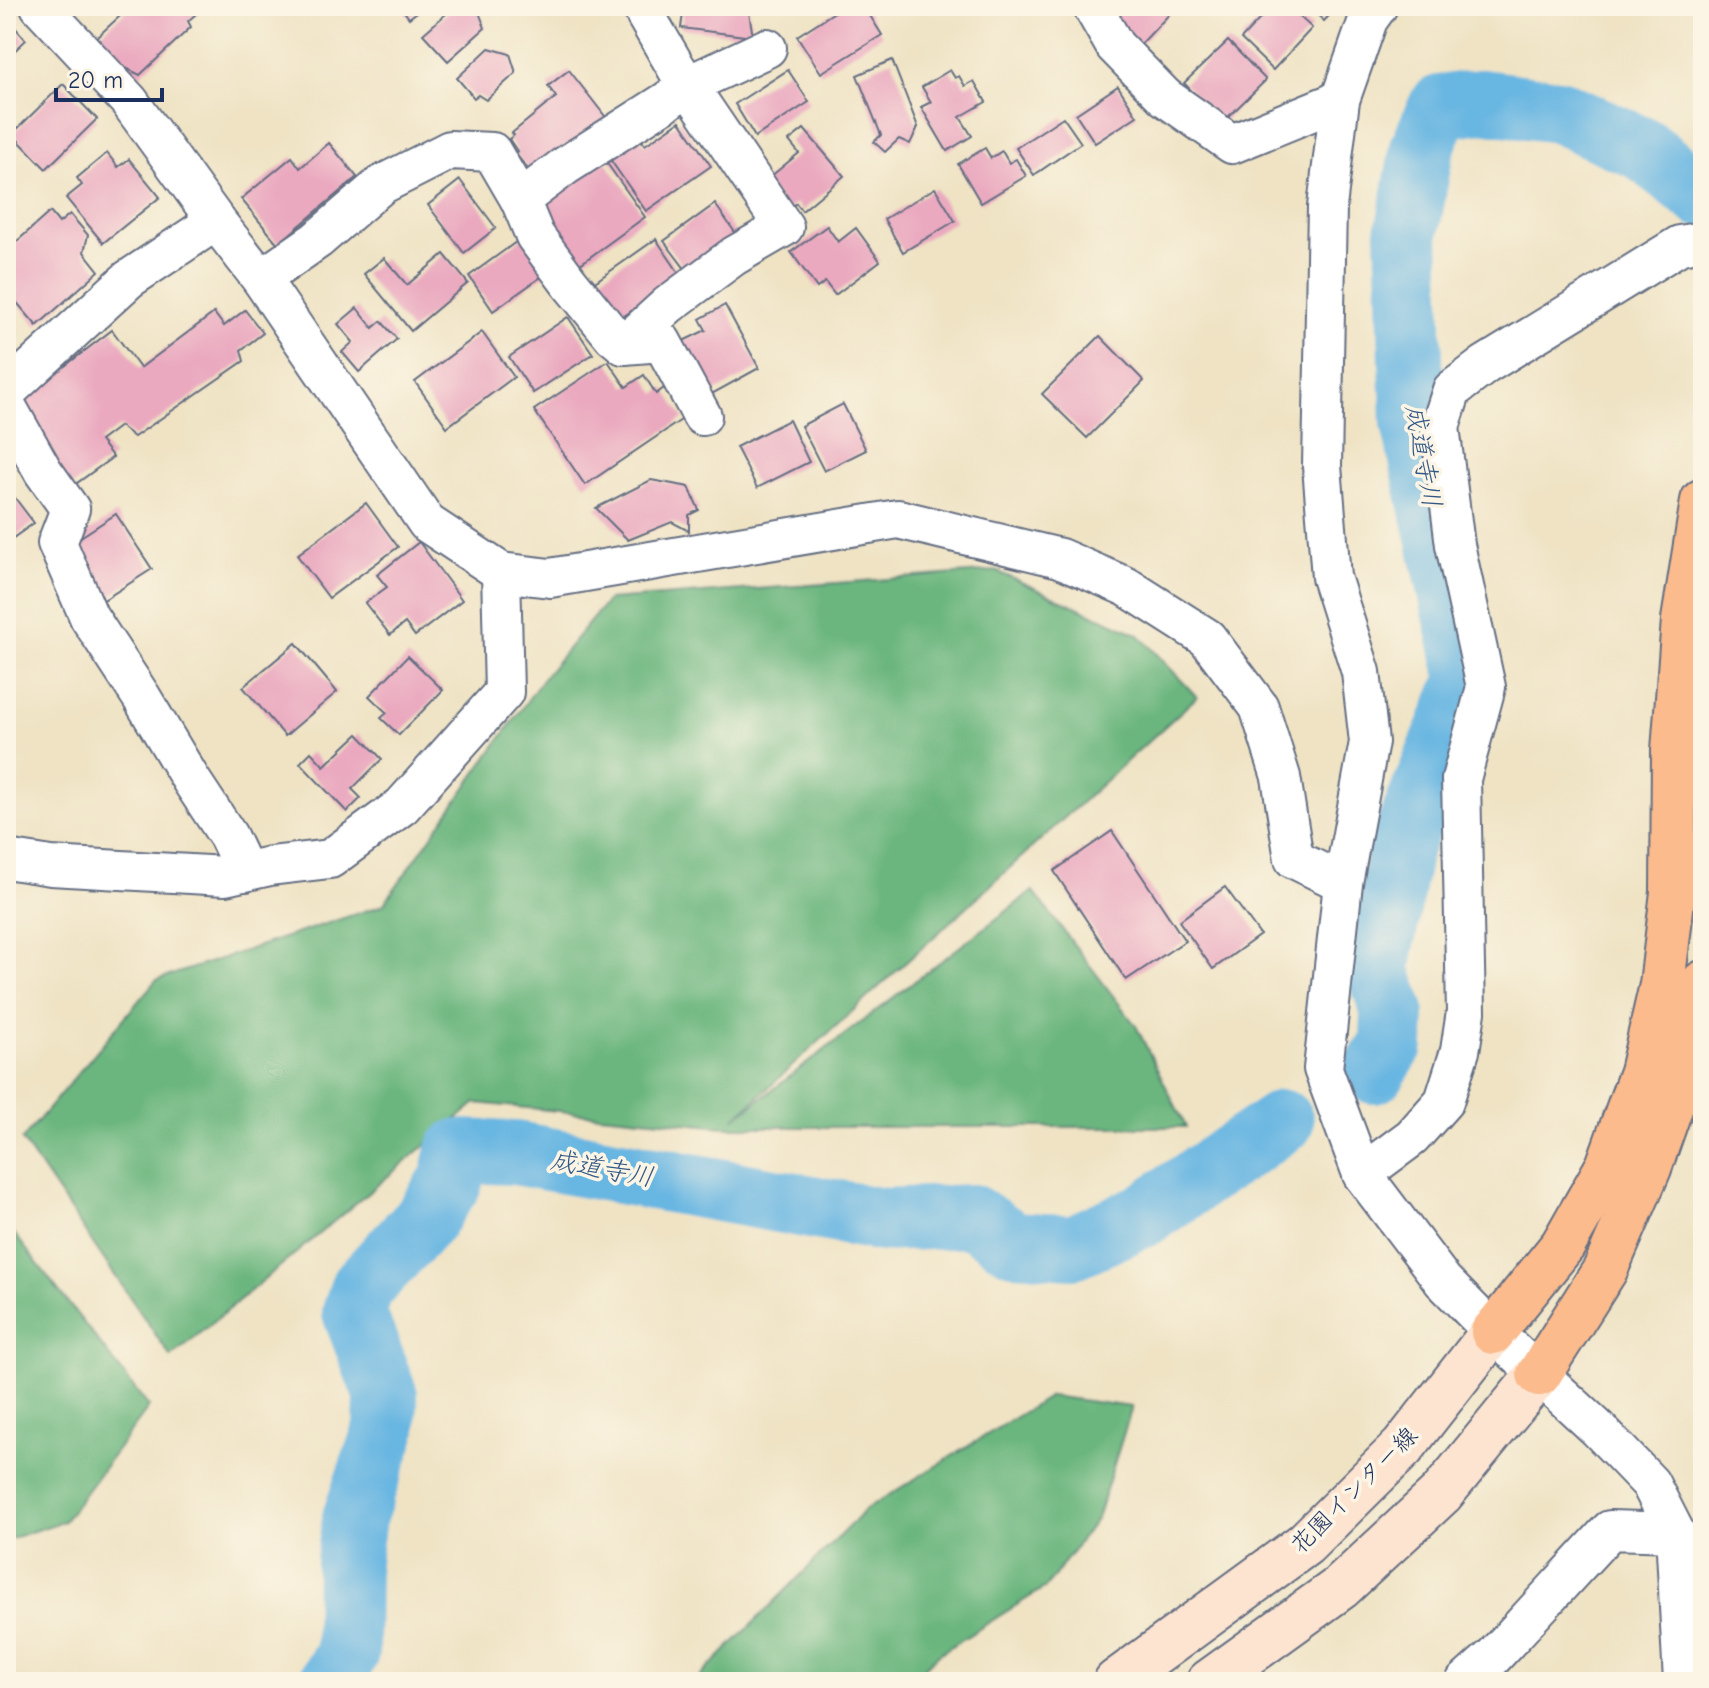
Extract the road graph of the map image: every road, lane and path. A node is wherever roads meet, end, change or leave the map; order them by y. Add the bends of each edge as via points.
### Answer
1 (40, 6) edge
2 (642, 6) edge
3 (1092, 6) edge
4 (1378, 6) edge
5 (767, 48) dead end
6 (688, 85) junction
7 (1340, 100) junction
8 (520, 200) junction
9 (216, 221) junction
10 (1703, 241) edge
11 (261, 279) junction
12 (624, 345) junction
13 (6, 392) edge
14 (6, 405) edge
15 (702, 416) dead end
16 (1703, 501) edge
17 (501, 572) junction
18 (6, 859) edge
19 (245, 872) junction
20 (1343, 883) junction
21 (1703, 983) edge
22 (1362, 1174) junction
23 (1493, 1332) junction
24 (1539, 1374) junction
25 (1675, 1532) junction
26 (1703, 1675) edge
27 (1116, 1682) edge
28 (1209, 1682) edge
29 (1465, 1682) edge
30 (1683, 1682) edge

1 - 9 street via 129,101
2 - 6 street
3 - 7 street via 1115,46 1165,97 1232,144
4 - 7 street via 1368,20
5 - 6 street
6 - 8 street
6 - 12 street via 784,227 734,256
7 - 20 street via 1327,207 1322,466 1331,577 1361,672 1369,742
8 - 11 street via 492,152 450,150 381,185
8 - 12 street via 535,236
9 - 11 street
9 - 13 street via 129,279
10 - 22 street via 1680,245 1452,390 1440,427 1455,545 1486,687 1461,779 1466,1012 1444,1101 1412,1137
11 - 17 street via 427,523
12 - 15 street via 662,342
14 - 19 street via 70,509 57,543 89,617 228,836
16 - 23 highway via 1684,620 1675,736 1673,892 1662,985 1642,1072 1608,1166 1563,1245
17 - 19 street via 504,692 402,806 330,859
17 - 20 street via 550,578 898,519 1060,558 1127,587 1207,638 1259,707 1281,777 1294,859
18 - 19 street via 225,876
20 - 22 street via 1323,1069
21 - 24 highway via 1684,1068 1649,1168 1605,1270
22 - 23 street via 1443,1281
23 - 24 street
23 - 27 main road, 花園インター線 via 1403,1447 1305,1544
24 - 25 street via 1650,1483
24 - 28 main road via 1441,1494 1341,1587
25 - 29 street via 1610,1530
25 - 30 street
26 - 30 street

